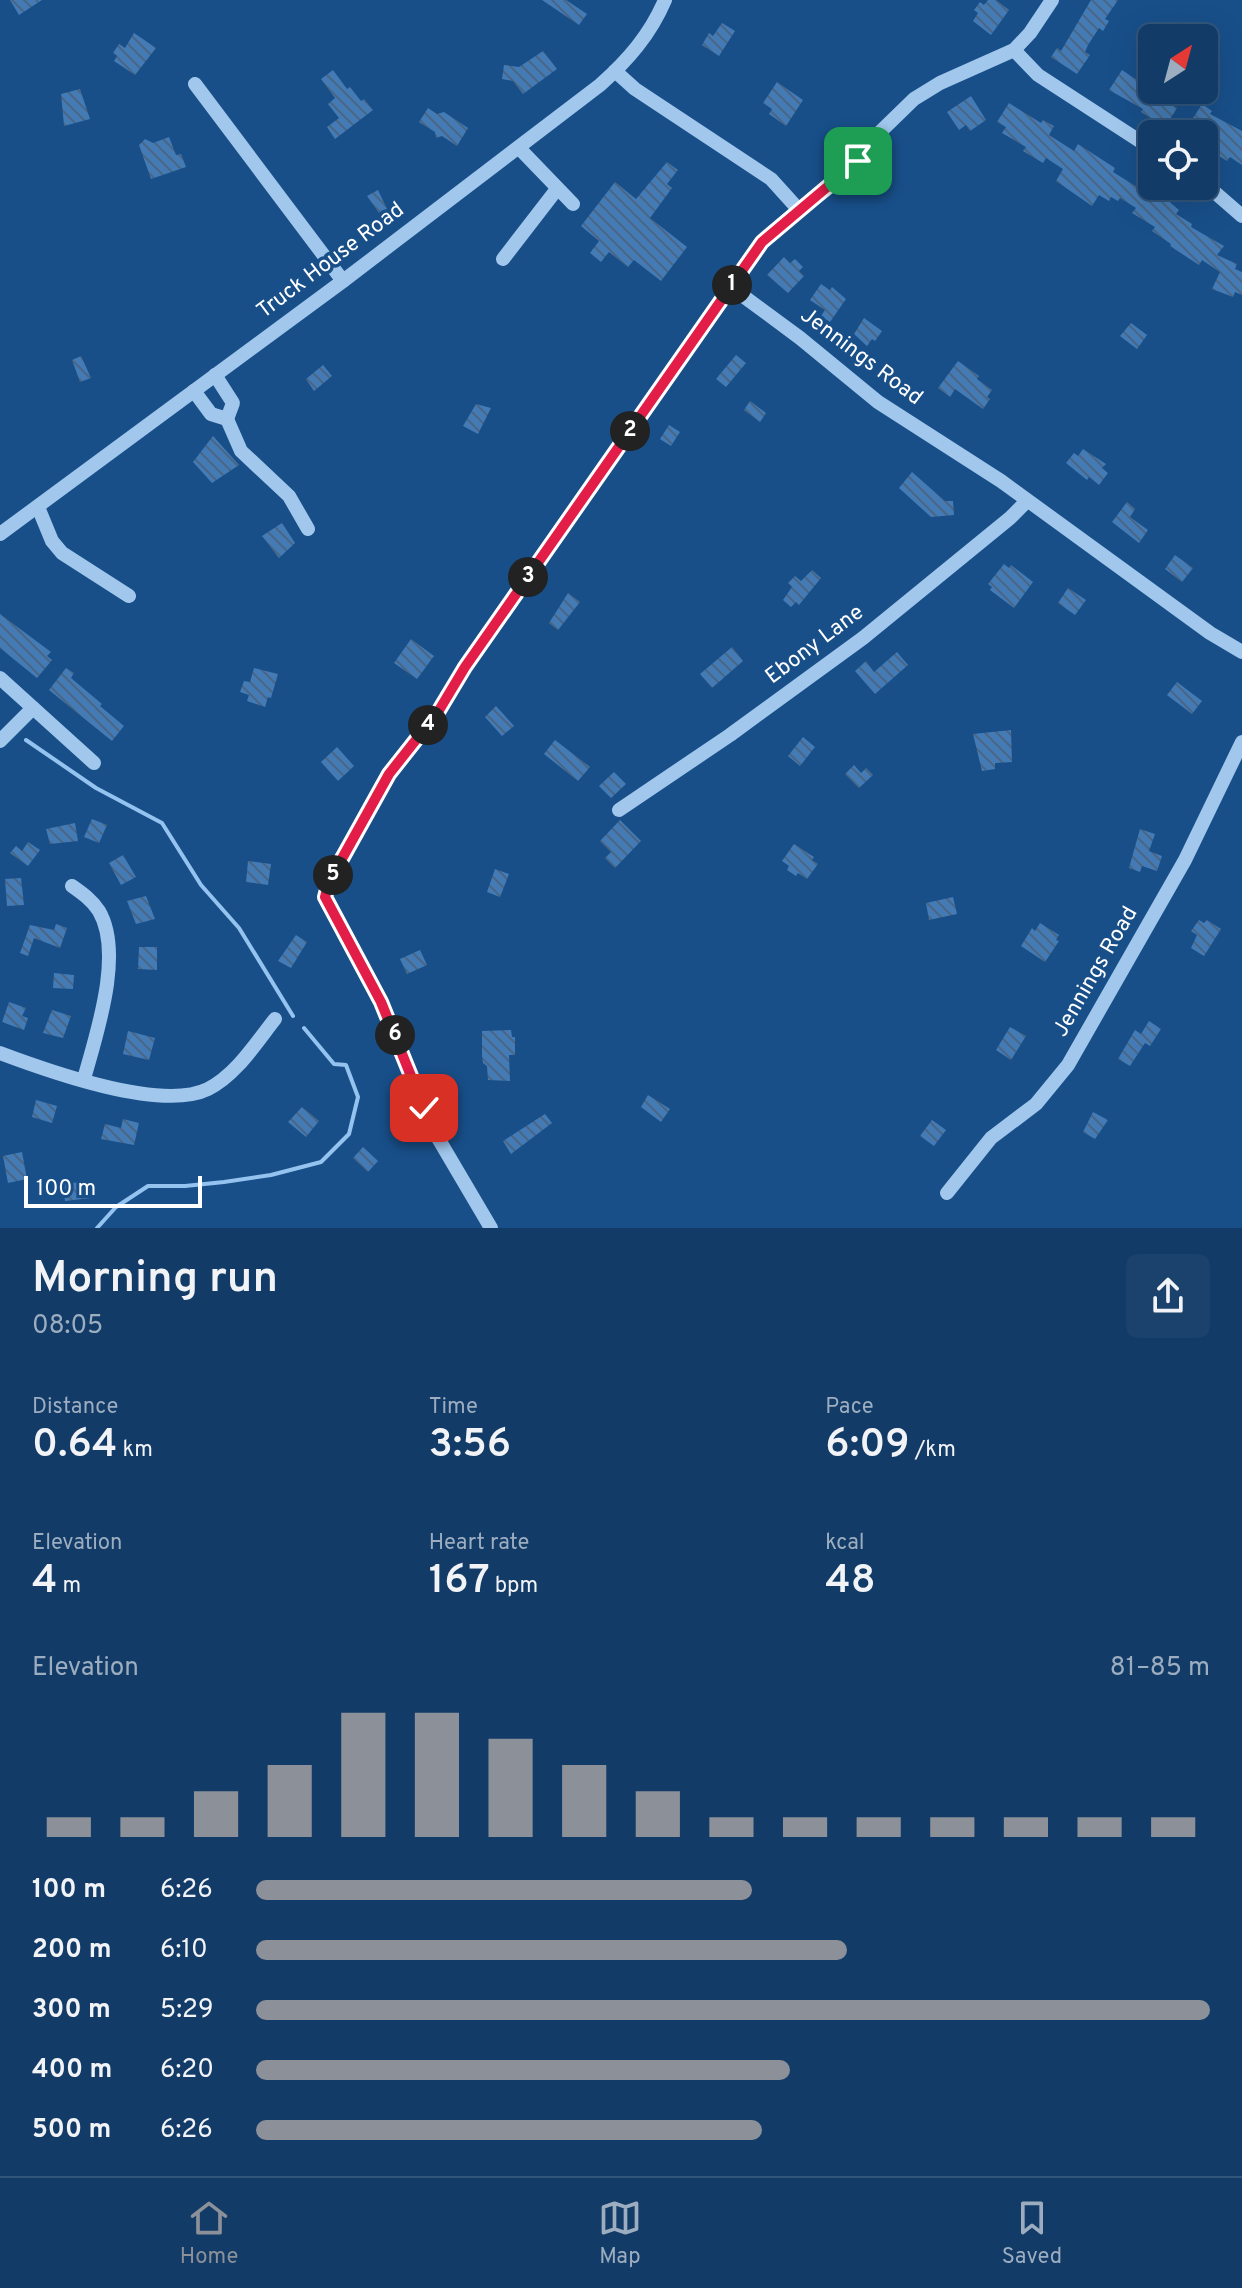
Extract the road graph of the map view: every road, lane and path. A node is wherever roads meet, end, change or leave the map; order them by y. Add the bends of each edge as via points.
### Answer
1 (665, 0) edge
2 (1052, 0) edge
3 (1014, 50) junction
4 (615, 71) junction
5 (195, 84) dead end
6 (1138, 140) edge
7 (519, 148) junction
8 (557, 189) junction
9 (1218, 195) edge
10 (573, 204) dead end
11 (799, 210) junction
12 (1242, 216) edge
13 (503, 259) dead end
14 (343, 281) junction
15 (731, 287) junction
16 (215, 375) junction
17 (194, 391) junction
18 (227, 419) junction
19 (1027, 501) junction
20 (38, 507) junction
21 (308, 529) dead end
22 (0, 534) edge
23 (129, 596) dead end
24 (1242, 652) edge
25 (0, 678) edge
26 (33, 708) junction
27 (0, 741) edge
28 (1242, 742) edge
29 (94, 763) dead end
30 (619, 810) dead end
31 (72, 886) dead end
32 (275, 1019) dead end
33 (0, 1053) edge
34 (84, 1079) junction
35 (947, 1193) dead end
36 (491, 1228) edge

1 - 4 street, Truck House Road via 643,41
2 - 3 street
3 - 6 street via 1038,75
3 - 11 street via 914,99 839,180
4 - 7 street, Truck House Road
4 - 11 street via 771,179
5 - 14 street
7 - 8 street
7 - 14 street, Truck House Road
8 - 10 street
8 - 13 street
9 - 12 street
11 - 15 street via 762,242
14 - 16 street, Truck House Road
15 - 19 street, Jennings Road via 878,402
15 - 36 street via 438,712 389,774 325,897 381,1002 435,1133
16 - 17 street, Truck House Road
16 - 18 street via 233,403
17 - 18 street via 211,414
17 - 20 street, Truck House Road
18 - 21 street via 241,451 289,496
19 - 24 street, Jennings Road
19 - 30 street, Ebony Lane via 863,638
20 - 22 street, Truck House Road
20 - 23 street via 62,553
25 - 26 street
26 - 27 street
26 - 29 street
28 - 35 street, Jennings Road via 1185,860 1068,1065 1036,1104 991,1138
31 - 34 street via 102,917 110,955 101,1018
32 - 34 street via 229,1075 190,1096 140,1094
33 - 34 street

